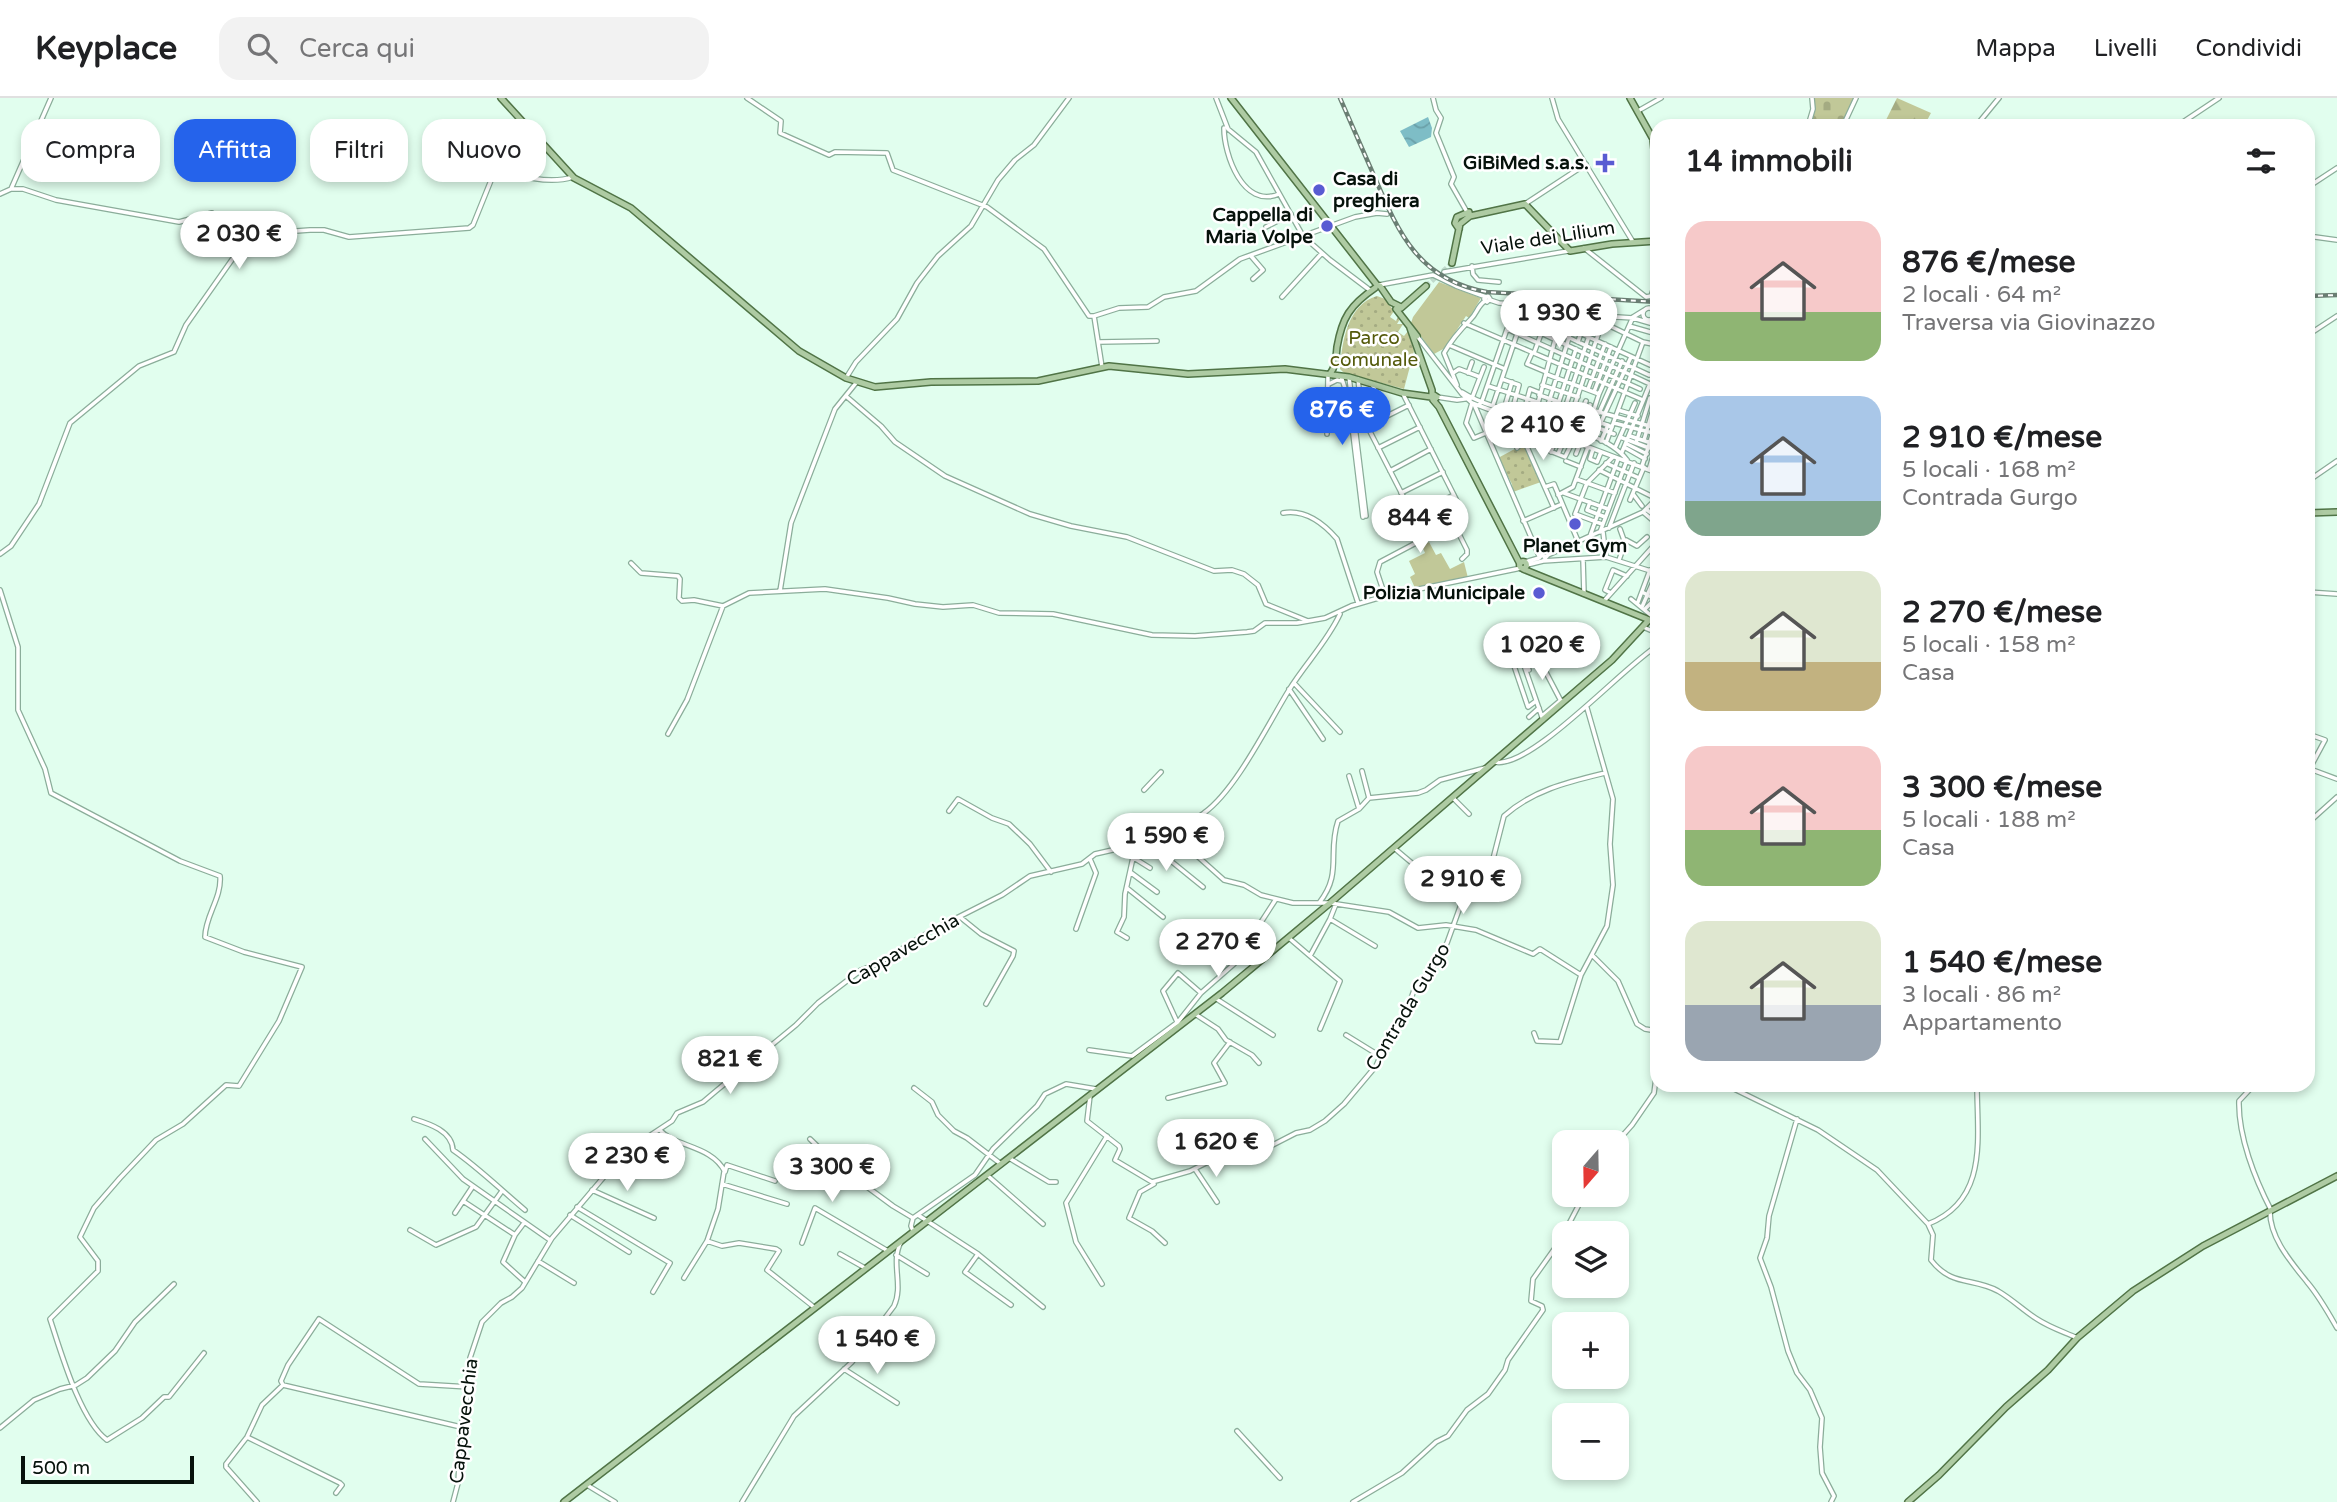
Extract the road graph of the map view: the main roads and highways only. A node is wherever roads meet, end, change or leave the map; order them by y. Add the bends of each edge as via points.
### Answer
1 (500, 98) edge
2 (1231, 98) edge
3 (1630, 98) edge
4 (1650, 133) edge
5 (1650, 241) edge
6 (1452, 263) tunnel mouth
7 (1426, 286) tunnel mouth
8 (1378, 289) junction
9 (1399, 308) junction
10 (1335, 376) junction
11 (1434, 397) junction
12 (2337, 512) edge
13 (2315, 513) edge
14 (1650, 618) edge
15 (1650, 619) edge
16 (2337, 1176) edge
17 (564, 1502) edge
18 (1908, 1502) edge

1 - 10 main road via 573,177 631,208 799,351 856,383 887,387 1028,382 1122,366 1188,374 1250,369 1307,370
2 - 8 main road
3 - 4 main road
5 - 6 main road, Viale dei Lilium via 1570,251 1525,204 1469,214 1461,222
7 - 9 main road
8 - 9 main road
8 - 10 main road via 1345,324
8 - 10 main road via 1362,298 1342,322
9 - 11 main road via 1417,340
10 - 11 main road
11 - 14 main road via 1523,565
12 - 13 main road
15 - 17 main road via 1612,660 1333,904
16 - 18 main road via 2203,1246 2141,1286 2077,1338

